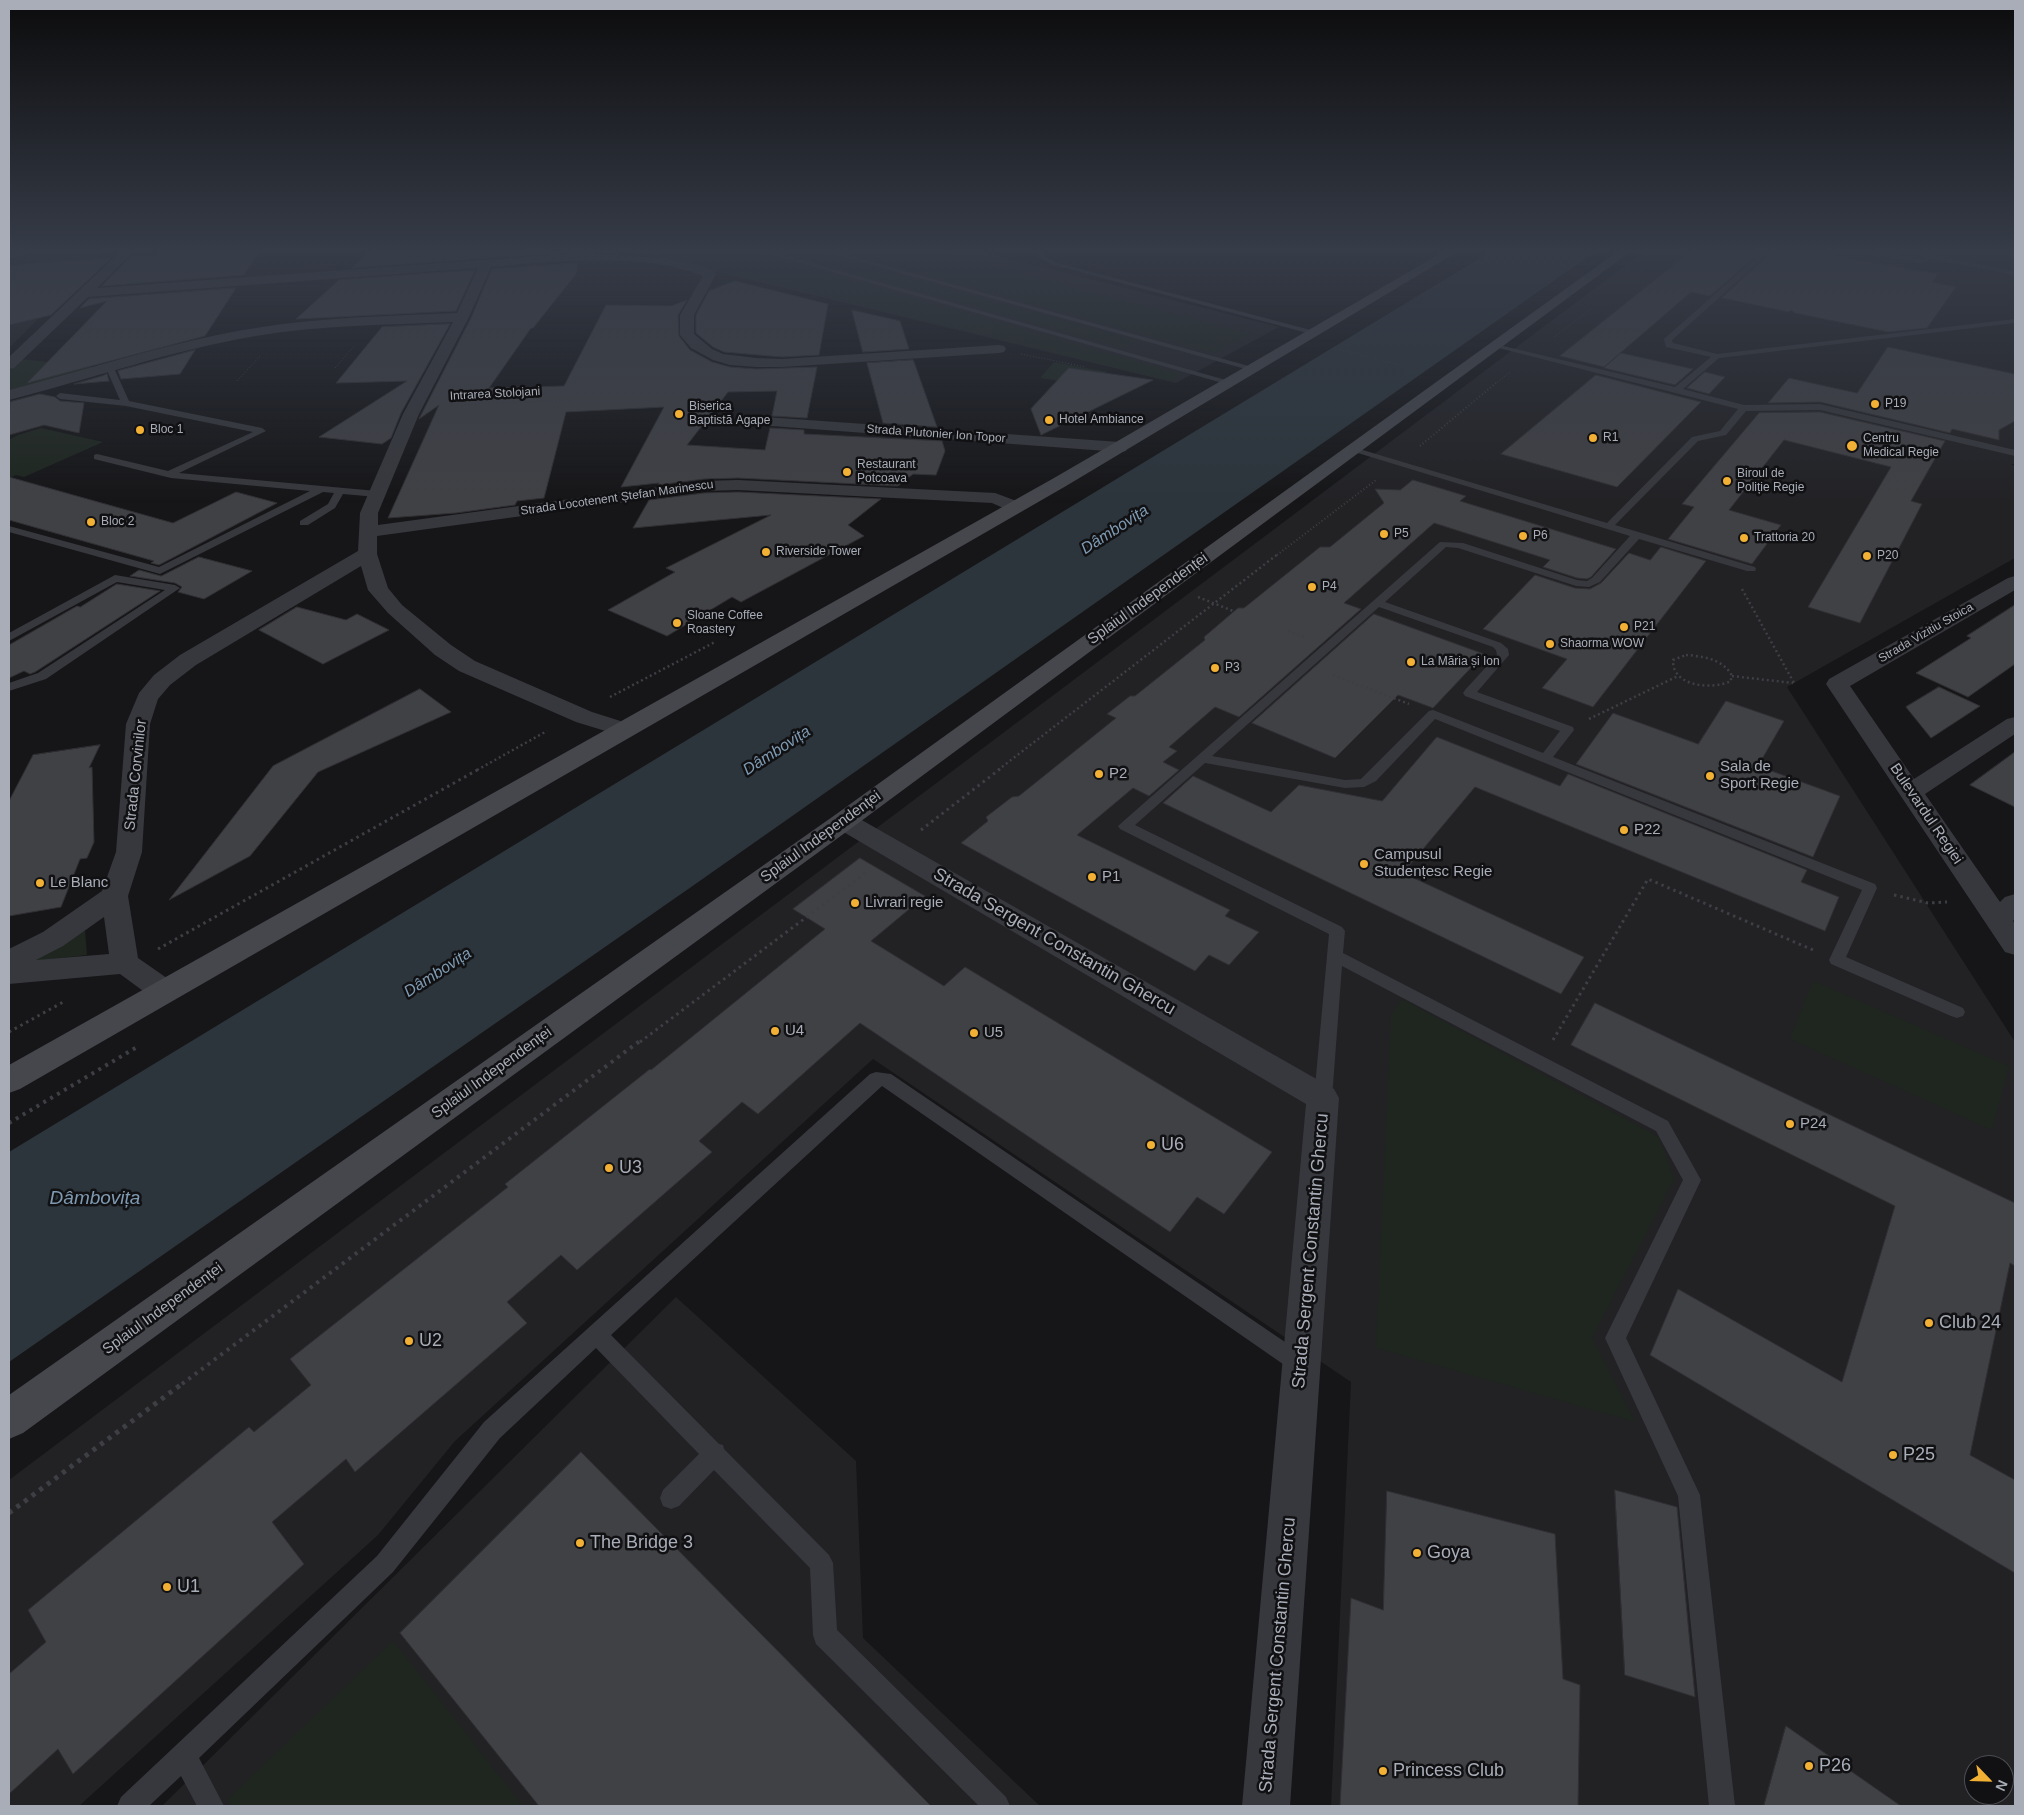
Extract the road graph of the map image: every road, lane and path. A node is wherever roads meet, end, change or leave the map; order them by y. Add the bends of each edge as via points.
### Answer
1 (42, 334) edge
2 (248, 334) edge
3 (453, 334) edge
4 (686, 334) edge
5 (1059, 334) edge
6 (1130, 334) edge
7 (1311, 334) edge
8 (1511, 334) edge
9 (1559, 334) edge
10 (1676, 334) edge
11 (1907, 334) edge
12 (1146, 338) junction
13 (1138, 343) dead end
14 (1494, 346) junction
15 (1129, 347) dead end
16 (1328, 347) dead end
17 (999, 349) joint
18 (1121, 351) junction
19 (1532, 355) junction
20 (1717, 356) junction
21 (9, 365) edge
22 (1087, 367) dead end
23 (110, 368) junction
24 (1252, 368) junction
25 (1420, 371) dead end
26 (1229, 382) junction
27 (423, 390) junction
28 (1677, 390) junction
29 (9, 393) edge
30 (60, 396) dead end
31 (573, 400) dead end
32 (126, 403) junction
33 (1744, 408) junction
34 (751, 421) dead end
35 (1120, 447) junction
36 (1353, 450) junction
37 (2015, 453) edge
38 (96, 457) dead end
39 (1398, 463) junction
40 (169, 474) junction
41 (321, 488) junction
42 (340, 490) junction
43 (377, 494) junction
44 (1016, 507) junction
45 (304, 523) dead end
46 (1610, 526) junction
47 (9, 528) edge
48 (1637, 535) junction
49 (367, 543) junction
50 (1726, 561) junction
51 (1751, 569) dead end
52 (2015, 582) edge
53 (1192, 596) dead end
54 (1212, 603) junction
55 (1378, 603) junction
56 (1233, 611) dead end
57 (9, 638) edge
58 (1308, 665) junction
59 (1678, 676) junction
60 (1732, 676) junction
61 (1837, 684) joint
62 (9, 687) edge
63 (1432, 714) junction
64 (2015, 724) edge
65 (625, 730) junction
66 (1568, 730) junction
67 (1202, 758) junction
68 (1545, 759) junction
69 (1911, 792) junction
70 (844, 821) junction
71 (895, 850) junction
72 (1870, 888) junction
73 (114, 896) junction
74 (1999, 908) edge
75 (2015, 945) edge
76 (1336, 956) junction
77 (1837, 960) junction
78 (9, 961) edge
79 (125, 963) junction
80 (9, 973) edge
81 (164, 991) junction
82 (1957, 1012) dead end
83 (1540, 1062) junction
84 (9, 1080) edge
85 (1324, 1098) junction
86 (596, 1334) junction
87 (1301, 1365) junction
88 (9, 1419) edge
89 (715, 1453) junction
90 (671, 1498) dead end
91 (9, 1512) edge
92 (184, 1756) junction
93 (130, 1806) edge
94 (211, 1806) edge
95 (998, 1806) edge
96 (1266, 1806) edge
97 (1722, 1806) edge

1 - 21 street
2 - 23 street
3 - 27 street
4 - 17 street via 706,352 733,361 782,363
5 - 18 lane
6 - 12 lane
7 - 24 main road
8 - 14 main road, Splaiul Independenței
9 - 19 path
10 - 20 lane via 1667,342 1674,347
11 - 20 lane
12 - 13 lane
12 - 24 lane
14 - 19 lane
14 - 36 main road, Splaiul Independenței
15 - 18 lane
16 - 25 path
17 - 22 path
18 - 26 lane
19 - 28 lane
19 - 39 path
20 - 28 lane
23 - 29 street
23 - 32 lane
24 - 26 main road
26 - 35 main road
27 - 31 path, Intrarea Stolojani via 442,406
27 - 43 street
28 - 33 lane
30 - 32 lane
32 - 40 lane via 262,431
33 - 37 lane via 1820,407
33 - 46 lane via 1723,433 1695,439
34 - 35 street, Strada Plutonier Ion Topor
35 - 44 main road
36 - 39 lane
36 - 70 main road, Splaiul Independenței
38 - 40 lane
39 - 46 lane
39 - 54 path
40 - 41 lane
41 - 42 lane
41 - 47 lane via 160,571
42 - 43 lane
42 - 45 lane via 332,506
43 - 49 street via 369,513
44 - 49 street, Strada Locotenent Ștefan Marinescu via 994,498 720,485
44 - 65 main road
46 - 48 lane
48 - 50 lane
48 - 55 lane via 1589,584 1576,583 1459,545 1444,544
49 - 65 street via 378,590 395,609 444,650 467,666 498,680 584,717
49 - 73 street, Strada Corvinilor via 188,660 162,680 147,698 138,724 129,852
50 - 51 lane
50 - 60 path via 1794,683
52 - 61 street, Strada Vizitiu Stoica
53 - 54 path
54 - 56 path
54 - 71 path
55 - 58 lane
55 - 66 lane via 1497,645 1504,655 1469,692
57 - 62 lane via 115,578 175,588 42,676
58 - 63 path
58 - 67 lane
59 - 60 path via 1693,684 1712,687 1727,684
59 - 60 path via 1671,665 1673,660 1686,655 1716,661
59 - 66 path
61 - 69 street, Bulevardul Regiei
63 - 67 lane via 1364,783 1345,784
63 - 68 lane
64 - 69 street
65 - 81 main road
66 - 68 lane
67 - 76 lane via 1125,826 1338,931
68 - 72 lane
69 - 74 street, Bulevardul Regiei
70 - 71 street, Strada Sergent Constantin Ghercu
70 - 88 main road, Splaiul Independenței
71 - 85 street, Strada Sergent Constantin Ghercu
71 - 91 path
72 - 74 path via 1928,903
72 - 77 lane
73 - 78 street via 53,939
73 - 79 street, Strada Corvinilor
74 - 75 street, Bulevardul Regiei
76 - 83 lane
76 - 85 lane
77 - 82 lane
77 - 83 path via 1648,879
79 - 80 street
79 - 81 street
81 - 84 main road
83 - 97 lane via 1662,1126 1692,1180 1615,1338 1689,1495
85 - 87 street, Strada Sergent Constantin Ghercu
86 - 87 lane via 880,1078
86 - 89 lane
86 - 92 lane via 492,1430 385,1564
87 - 96 street, Strada Sergent Constantin Ghercu
89 - 90 lane
89 - 95 lane via 821,1564 825,1635
92 - 93 lane
92 - 94 lane

